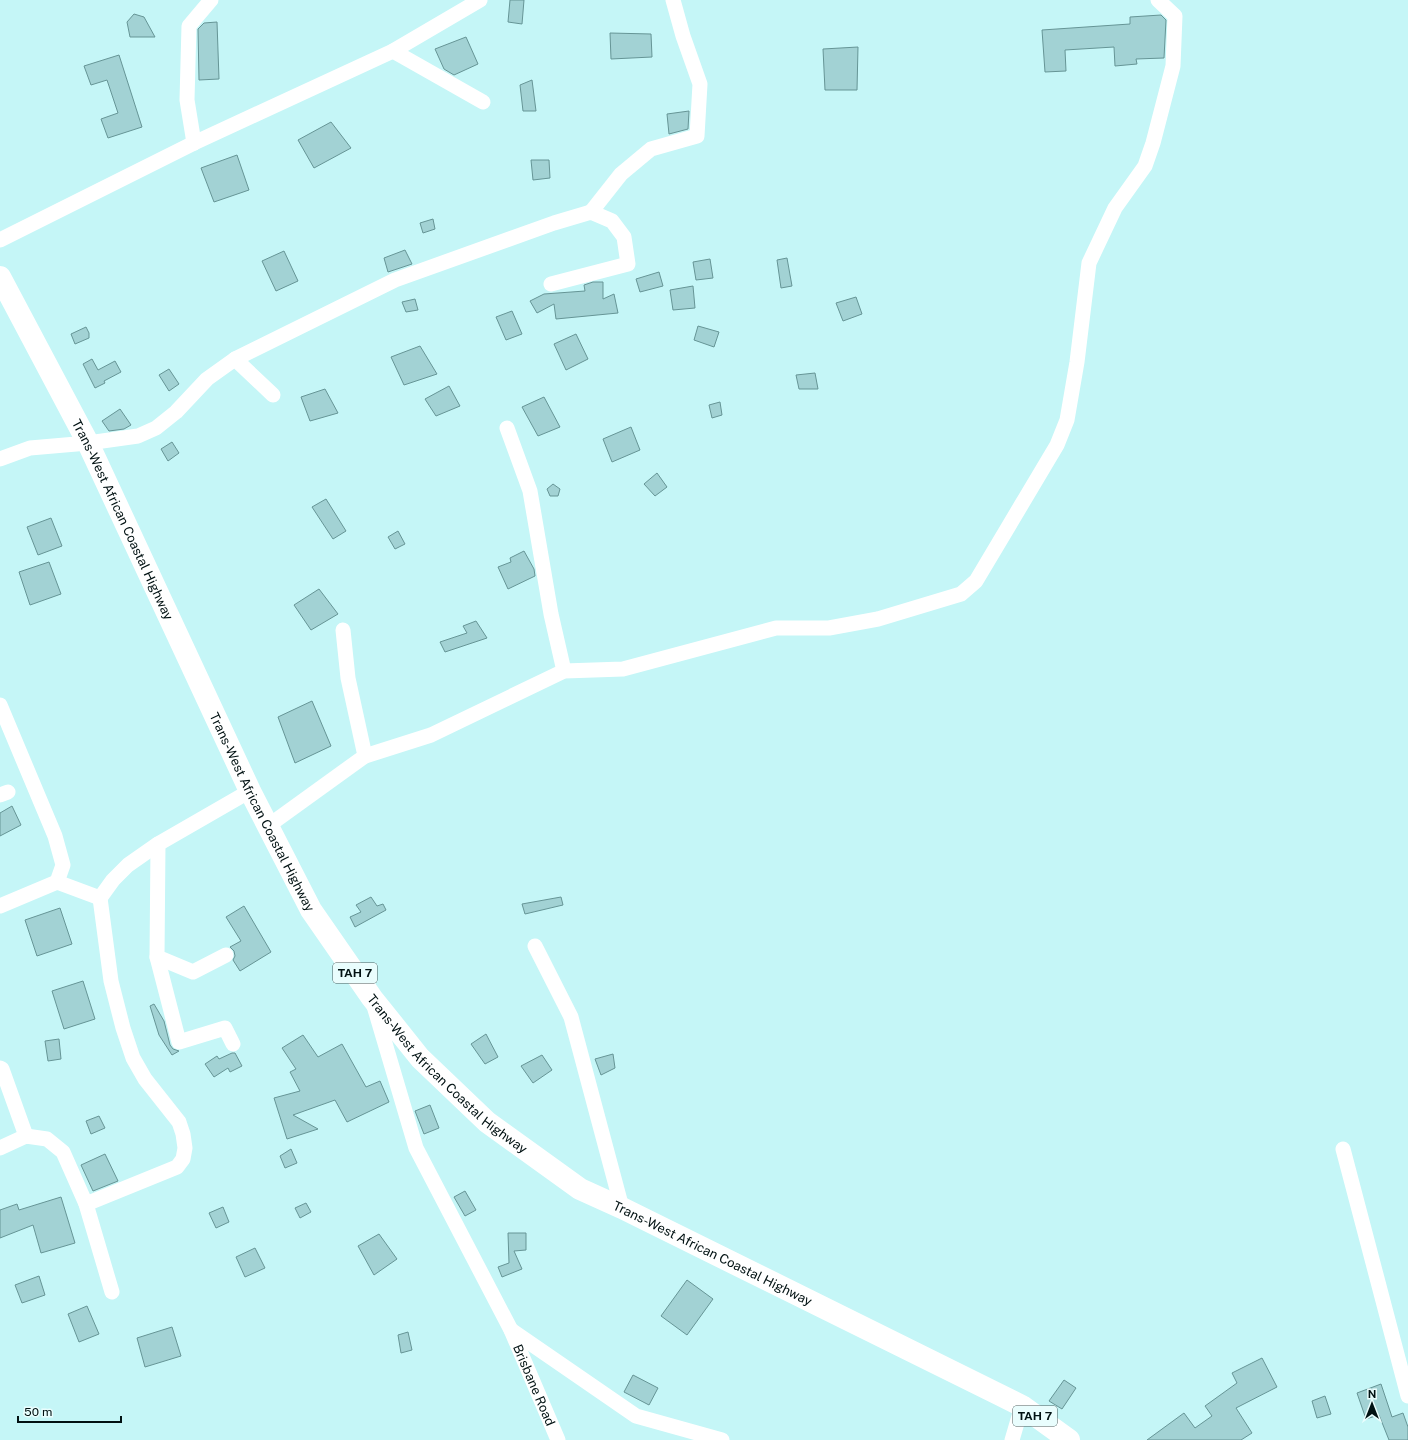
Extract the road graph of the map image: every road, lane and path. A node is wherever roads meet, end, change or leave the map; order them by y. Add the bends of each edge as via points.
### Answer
1 (211, 0) edge
2 (480, 0) edge
3 (674, 0) edge
4 (1158, 0) edge
5 (393, 52) junction
6 (482, 102) dead end
7 (194, 143) junction
8 (591, 212) junction
9 (0, 240) edge
10 (0, 277) edge
11 (551, 284) dead end
12 (235, 359) junction
13 (273, 395) dead end
14 (507, 428) dead end
15 (88, 443) junction
16 (0, 459) edge
17 (343, 630) dead end
18 (564, 671) junction
19 (0, 705) edge
20 (364, 756) junction
21 (250, 791) junction
22 (268, 826) junction
23 (158, 844) junction
24 (57, 882) junction
25 (100, 898) junction
26 (0, 906) edge
27 (535, 946) dead end
28 (226, 955) dead end
29 (157, 957) junction
30 (372, 998) junction
31 (233, 1044) dead end
32 (0, 1068) edge
33 (26, 1136) junction
34 (0, 1148) edge
35 (1344, 1148) dead end
36 (86, 1204) junction
37 (622, 1208) junction
38 (112, 1292) dead end
39 (511, 1330) junction
40 (1408, 1396) edge
41 (1022, 1406) junction
42 (558, 1440) edge
43 (722, 1440) edge
44 (1012, 1440) edge
45 (1069, 1440) edge

1 - 7 street via 189,26 187,100
2 - 5 street
3 - 8 street via 683,36 700,84 697,136 651,149 621,174
4 - 18 street via 1175,16 1173,66 1145,166 1115,208 1089,263 1078,362 1067,420 1057,445 976,582 961,594 878,619 829,628 776,628 623,669
5 - 6 street
5 - 7 street
7 - 9 street
8 - 11 street via 612,221 624,237 628,264
8 - 12 street via 396,280
10 - 15 highway, Trans-West African Coastal Highway / TAH 7
12 - 13 street
12 - 15 street via 207,378 176,412 156,428 138,436
14 - 18 street via 530,492 551,614
15 - 16 street via 30,448
15 - 21 highway, Trans-West African Coastal Highway / TAH 7
17 - 20 street via 348,678
18 - 20 street via 431,735
19 - 24 street via 55,836 63,865
20 - 22 street
21 - 22 highway, Trans-West African Coastal Highway / TAH 7
21 - 23 street
22 - 30 highway, Trans-West African Coastal Highway / TAH 7 via 311,910
23 - 25 street via 128,865
23 - 29 street
24 - 25 street
24 - 26 street
25 - 36 street via 111,981 133,1058 145,1079 179,1122 185,1148 183,1159 177,1167
27 - 37 street via 571,1017
28 - 29 street via 193,972
29 - 31 street via 179,1042 225,1028
30 - 37 highway, Trans-West African Coastal Highway / TAH 7 via 420,1058 487,1122 580,1189
30 - 39 street, Brisbane Road via 416,1148
32 - 33 street
33 - 34 street
33 - 36 street via 47,1139 63,1152
35 - 40 street
36 - 38 street
37 - 41 highway, Trans-West African Coastal Highway / TAH 7
39 - 42 street, Brisbane Road
39 - 43 street via 636,1416
41 - 44 street
41 - 45 highway, Trans-West African Coastal Highway / TAH 7

